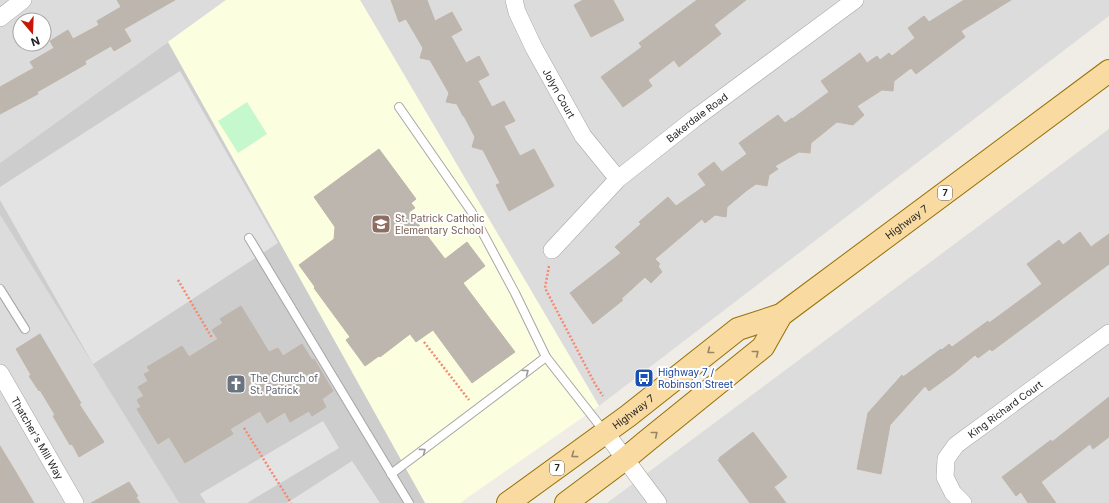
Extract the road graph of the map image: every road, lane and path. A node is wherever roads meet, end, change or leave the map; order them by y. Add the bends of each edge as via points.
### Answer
1 (23, 0) edge
2 (514, 0) edge
3 (855, 0) edge
4 (0, 18) edge
5 (1109, 71) edge
6 (399, 107) dead end
7 (618, 179) junction
8 (249, 238) dead end
9 (552, 250) joint
10 (178, 280) dead end
11 (0, 289) edge
12 (782, 315) junction
13 (25, 329) dead end
14 (1109, 333) edge
15 (212, 338) dead end
16 (424, 342) dead end
17 (546, 357) junction
18 (0, 373) edge
19 (603, 396) dead end
20 (476, 410) junction
21 (244, 428) dead end
22 (605, 432) junction
23 (625, 459) junction
24 (392, 474) junction
25 (75, 503) edge
26 (291, 503) edge
27 (409, 503) edge
28 (508, 503) edge
29 (566, 503) edge
30 (658, 503) edge
31 (963, 503) edge

1 - 4 street
2 - 7 street, Jolyn Court via 534,48 583,136
3 - 7 street, Bakerdale Road via 694,119
5 - 12 main road, Highway 7 / 7
6 - 17 lane via 471,211
7 - 9 street, Bakerdale Road
8 - 24 lane
9 - 19 path via 545,288 594,384
10 - 15 path
11 - 13 lane
12 -> 22 main road, Highway 7 / 7 via 738,329
23 -> 12 main road, Highway 7 / 7 via 764,347
14 - 31 street, King Richard Court via 956,444 946,459 945,477 953,493
16 - 20 path
20 -> 17 lane
17 - 22 lane
18 - 25 street, Thatcher's Mill Way
24 -> 20 lane
21 - 26 path
22 - 23 street
22 -> 28 main road, Highway 7 / 7
23 - 29 main road, Highway 7 / 7
23 - 30 street
24 - 27 lane

